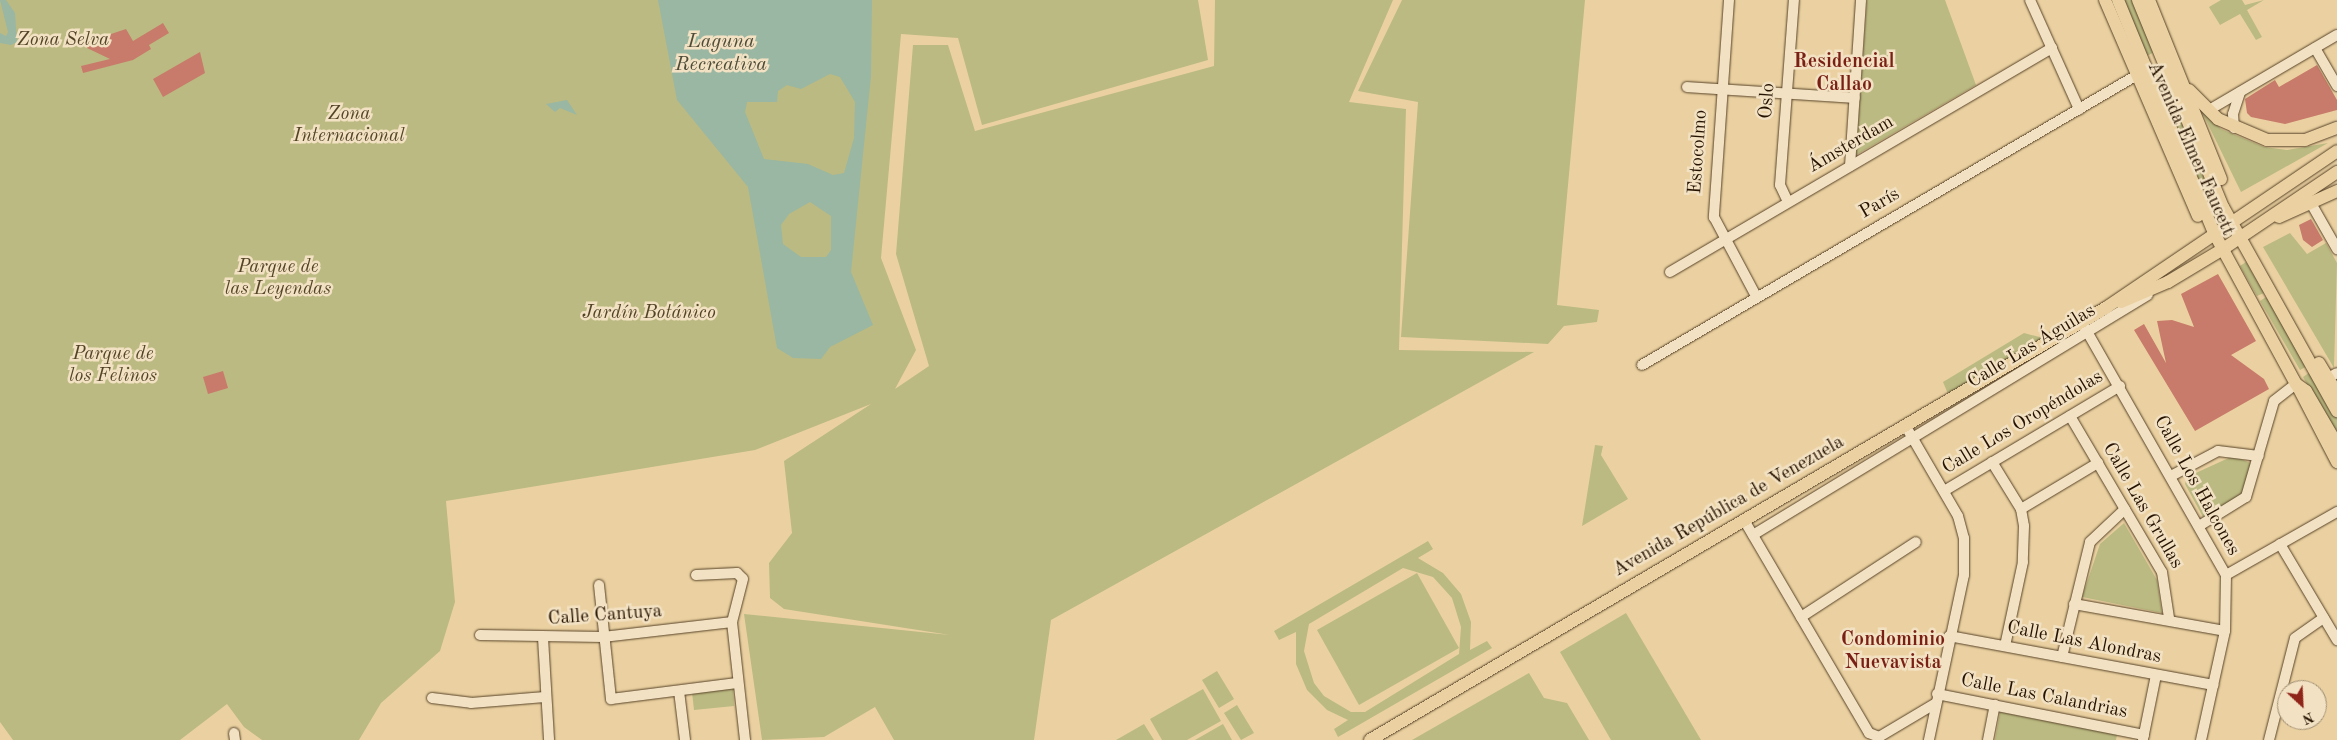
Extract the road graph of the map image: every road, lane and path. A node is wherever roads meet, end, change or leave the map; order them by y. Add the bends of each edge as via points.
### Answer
1 (1729, 0) edge
2 (1794, 0) edge
3 (1862, 0) edge
4 (2030, 0) edge
5 (2105, 0) edge
6 (2118, 0) edge
7 (2138, 0) edge
8 (2149, 0) edge
9 (2116, 26) junction
10 (2132, 34) junction
11 (2337, 35) edge
12 (2052, 48) junction
13 (2314, 48) junction
14 (2137, 75) junction
15 (2183, 83) junction
16 (2337, 86) edge
17 (1687, 87) dead end
18 (1721, 88) junction
19 (2156, 91) junction
20 (2241, 92) junction
21 (1786, 94) junction
22 (1854, 98) junction
23 (2150, 108) junction
24 (2079, 109) junction
25 (2209, 110) junction
26 (2234, 128) junction
27 (2337, 128) edge
28 (2331, 135) edge
29 (2336, 155) edge
30 (1850, 166) junction
31 (2337, 172) edge
32 (2337, 191) edge
33 (1788, 202) junction
34 (2312, 205) junction
35 (2232, 220) junction
36 (2267, 221) junction
37 (2211, 235) junction
38 (2242, 238) junction
39 (1723, 240) junction
40 (2337, 249) edge
41 (2220, 252) junction
42 (1670, 272) dead end
43 (2168, 282) junction
44 (1756, 296) junction
45 (2107, 307) junction
46 (2082, 321) junction
47 (2089, 334) junction
48 (2298, 338) junction
49 (1642, 365) dead end
50 (2333, 375) edge
51 (2296, 384) junction
52 (2120, 386) junction
53 (2337, 393) edge
54 (2337, 411) edge
55 (2070, 416) junction
56 (1905, 425) junction
57 (1913, 439) junction
58 (2337, 444) edge
59 (2259, 456) junction
60 (1992, 462) junction
61 (2337, 462) edge
62 (2098, 464) junction
63 (2171, 476) junction
64 (1944, 491) junction
65 (2021, 509) junction
66 (2125, 509) junction
67 (2337, 512) edge
68 (1744, 520) junction
69 (2199, 526) junction
70 (1753, 535) junction
71 (1916, 542) dead end
72 (2280, 544) junction
73 (696, 575) dead end
74 (2226, 575) junction
75 (599, 585) dead end
76 (2074, 604) junction
77 (1801, 617) junction
78 (2169, 618) junction
79 (2324, 618) junction
80 (732, 622) junction
81 (2225, 631) junction
82 (480, 635) dead end
83 (1950, 636) junction
84 (603, 637) junction
85 (543, 638) junction
86 (2337, 640) edge
87 (2005, 646) junction
88 (2062, 657) junction
89 (2156, 675) junction
90 (737, 683) junction
91 (2213, 685) junction
92 (679, 691) junction
93 (544, 697) junction
94 (432, 698) dead end
95 (1937, 698) junction
96 (1995, 705) junction
97 (2144, 737) edge
98 (2271, 739) edge
99 (549, 740) edge
100 (685, 740) edge
101 (745, 740) edge
102 (1370, 740) edge
103 (1929, 740) edge
104 (1988, 740) edge
105 (2201, 740) edge

1 - 18 street, Estocolmo
2 - 21 street, Oslo
3 - 22 street
4 - 12 street
5 - 9 main road, Avenida Elmer Faucett
6 - 10 main road, Avenida Elmer Faucett
7 - 35 main road, Avenida Elmer Faucett
8 - 15 main road, Avenida Elmer Faucett
9 - 10 main road
9 - 14 main road, Avenida Elmer Faucett
10 - 19 main road, Avenida Elmer Faucett
11 - 13 street
12 - 24 street
12 - 30 street, Ámsterdam
13 - 16 street
13 - 20 street
14 - 23 main road, Avenida Elmer Faucett
14 - 24 street, París
15 - 25 main road
15 - 35 main road, Avenida Elmer Faucett
17 - 18 street
18 - 21 street
18 - 39 street, Estocolmo via 1712,196
19 - 23 main road
19 - 37 main road, Avenida Elmer Faucett
20 - 25 street
20 - 26 street via 2232,114
21 - 22 street
21 - 33 street, Oslo via 1780,185
22 - 30 street
23 - 37 main road, Avenida Elmer Faucett
24 - 44 street, París
25 - 26 main road
26 - 28 main road via 2286,142
27 - 28 main road
29 - 35 main road, Avenida República de Venezuela
30 - 33 street, Ámsterdam
31 - 36 main road, Avenida República de Venezuela
32 - 34 main road
33 - 39 street, Ámsterdam
34 - 36 main road
34 - 40 street
35 - 37 main road, Avenida República de Venezuela
35 - 38 main road, Avenida Elmer Faucett
35 - 41 main road
36 - 38 main road, Avenida República de Venezuela
37 - 41 main road, Avenida Elmer Faucett
37 - 45 main road, Avenida República de Venezuela
38 - 41 main road, Avenida República de Venezuela
38 - 48 main road, Avenida Elmer Faucett
39 - 42 street, Ámsterdam
39 - 44 street, Estocolmo
41 - 43 main road, Avenida República de Venezuela
41 - 51 main road, Avenida Elmer Faucett
43 - 45 main road, Avenida República de Venezuela
43 - 47 street, Calle Las Águilas
44 - 49 street, París
45 - 46 main road, Avenida República de Venezuela
46 - 47 street, Calle Los Halcones
46 - 56 main road, Avenida República de Venezuela
47 - 52 street, Calle Los Halcones
47 - 57 street, Calle Las Águilas
48 - 50 main road, Avenida Elmer Faucett
48 - 54 main road, Avenida Elmer Faucett
50 - 53 main road, Avenida Elmer Faucett
51 - 58 main road, Avenida Elmer Faucett via 2306,391
51 - 59 street via 2274,401
51 - 61 main road, Avenida Elmer Faucett via 2298,395
52 - 55 street, Calle Los Oropéndolas
52 - 63 street, Calle Los Halcones
55 - 60 street, Calle Los Oropéndolas
55 - 62 street, Calle Las Grullas
56 - 57 street
56 - 68 main road, Avenida República de Venezuela
57 - 64 street
57 - 70 street, Calle Las Águilas
59 - 63 street via 2218,451
59 - 69 street via 2246,496
60 - 64 street, Calle Los Oropéndolas
60 - 65 street
62 - 65 street
62 - 66 street, Calle Las Grullas
63 - 69 street, Calle Los Halcones
64 - 83 street via 1962,525 1965,550 1964,575
65 - 87 street via 2023,562
66 - 76 street via 2090,542
66 - 78 street, Calle Las Grullas via 2162,572
67 - 72 street
68 - 70 street
68 - 102 main road, Avenida República de Venezuela
69 - 74 street, Calle Los Halcones
70 - 77 street
71 - 77 street
72 - 74 street
72 - 79 street
73 - 80 street via 741,577
74 - 81 street, Calle Los Halcones
75 - 84 street
76 - 78 street
76 - 88 street
77 - 95 street via 1874,736
78 - 81 street
79 - 86 street
79 - 98 street via 2295,638
80 - 84 street, Calle Cantuya
80 - 90 street
81 - 91 street, Calle Los Halcones
82 - 85 street, Calle Cantuya
83 - 87 street, Calle Las Alondras
83 - 95 street
84 - 85 street, Calle Cantuya
84 - 92 street via 608,694 612,700
85 - 93 street
87 - 88 street, Calle Las Alondras
88 - 89 street, Calle Las Alondras
89 - 91 street, Calle Las Alondras
89 - 97 street
90 - 92 street
90 - 101 street
91 - 105 street, Calle Los Halcones
92 - 100 street
93 - 94 street via 471,703
93 - 99 street
95 - 96 street, Calle Las Calandrias
95 - 103 street
96 - 97 street, Calle Las Calandrias
96 - 104 street

